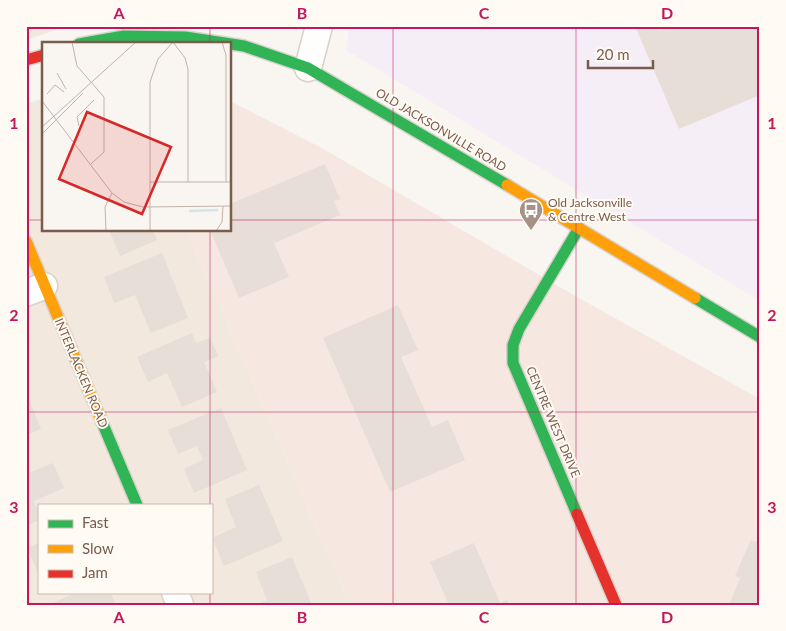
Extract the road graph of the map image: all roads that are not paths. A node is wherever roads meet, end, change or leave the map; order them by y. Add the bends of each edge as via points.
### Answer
1 (319, 26) edge
2 (90, 42) edge
3 (218, 42) edge
4 (231, 44) edge
5 (42, 56) edge
6 (26, 60) edge
7 (308, 68) junction
8 (579, 228) junction
9 (26, 241) edge
10 (35, 290) edge
11 (760, 337) edge
12 (137, 504) edge
13 (616, 605) edge

1 - 7 street
2 - 3 street, OLD JACKSONVILLE ROAD via 124,36 185,37
4 - 7 street, OLD JACKSONVILLE ROAD
5 - 6 street
7 - 8 street, OLD JACKSONVILLE ROAD
8 - 11 street, OLD JACKSONVILLE ROAD
8 - 13 street, CENTRE WEST DRIVE via 519,329 513,345 513,363
9 - 10 street, INTERLACKEN ROAD
10 - 12 street, INTERLACKEN ROAD

